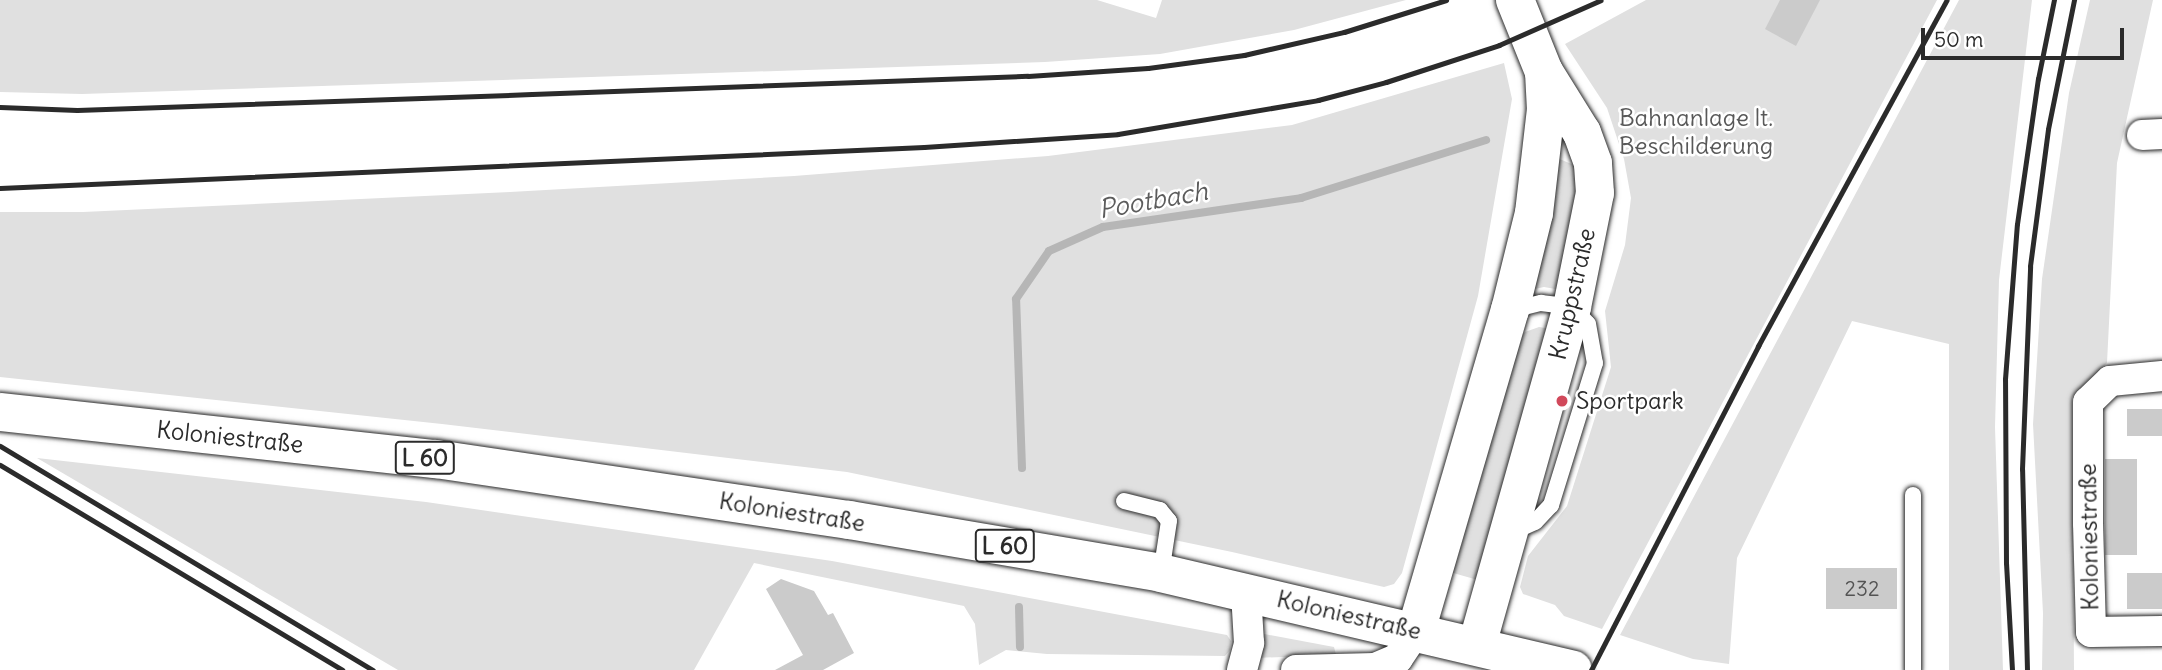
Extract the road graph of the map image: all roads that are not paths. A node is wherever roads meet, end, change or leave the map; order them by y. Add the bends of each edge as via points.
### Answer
1 (1515, 0) edge
2 (1544, 72) junction
3 (1572, 307) junction
4 (1510, 310) junction
5 (2162, 376) edge
6 (0, 412) edge
7 (1913, 495) dead end
8 (1124, 501) dead end
9 (1161, 573) junction
10 (1246, 592) junction
11 (1416, 631) junction
12 (2162, 631) edge
13 (1477, 645) junction
14 (1241, 670) edge
15 (1296, 670) edge
16 (1573, 670) edge
17 (1913, 670) edge

1 - 2 main road, Kruppstraße
2 - 3 main road, Kruppstraße via 1582,133 1592,163 1595,193
2 - 4 main road, Kruppstraße via 1546,110 1534,211
3 - 4 lane via 1541,303
3 - 13 main road, Kruppstraße
4 - 11 main road, Kruppstraße
5 - 12 street, Koloniestraße via 2110,381 2088,402 2091,632
6 - 9 main road, Koloniestraße / L 60 via 436,459 849,520
7 - 17 lane
8 - 9 lane via 1160,510 1169,522
9 - 10 main road, Koloniestraße / L 60
10 - 11 main road, Koloniestraße / L 60
10 - 14 street via 1249,643
11 - 13 main road, Koloniestraße / L 60
11 - 15 street via 1398,658 1375,668
13 - 16 main road, Koloniestraße / L 60

